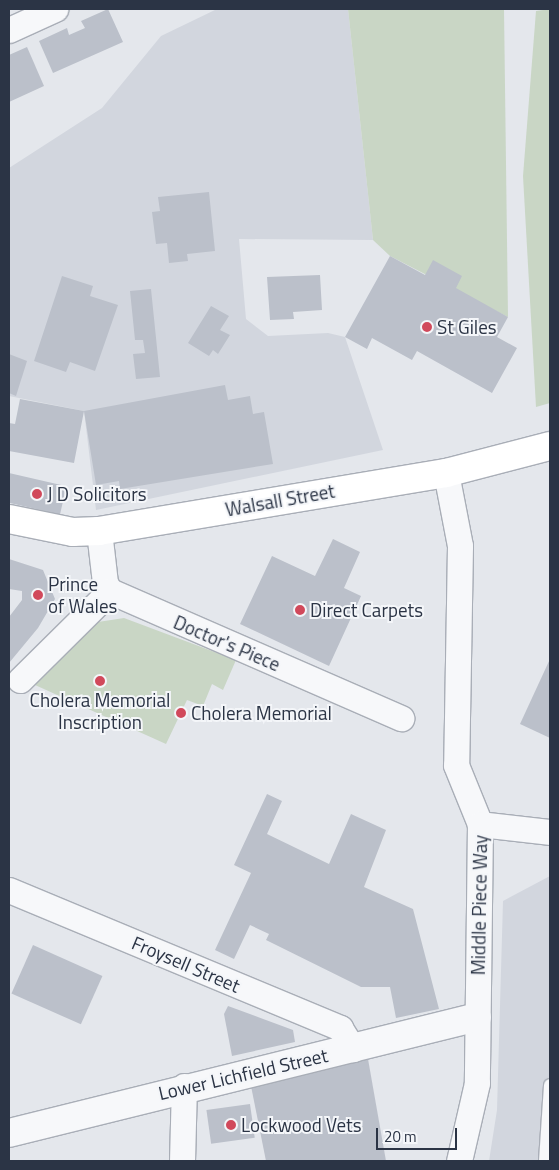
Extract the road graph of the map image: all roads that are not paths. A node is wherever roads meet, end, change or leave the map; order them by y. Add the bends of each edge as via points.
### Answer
1 (55, 9) edge
2 (9, 30) edge
3 (550, 446) edge
4 (446, 473) junction
5 (9, 519) edge
6 (99, 531) junction
7 (110, 590) junction
8 (20, 680) dead end
9 (401, 718) dead end
10 (480, 824) junction
11 (550, 832) edge
12 (9, 890) edge
13 (477, 1017) junction
14 (353, 1049) junction
15 (550, 1085) edge
16 (184, 1086) junction
17 (9, 1133) edge
18 (182, 1161) edge
19 (459, 1161) edge
20 (545, 1161) edge

1 - 2 street
3 - 4 main road, Walsall Street
4 - 6 main road, Walsall Street
4 - 10 street, Middle Piece Way via 460,546 456,765
5 - 6 main road, Walsall Street via 73,532
6 - 7 street via 105,583
7 - 8 street
7 - 9 street, Doctor's Piece
10 - 11 street
10 - 13 street, Middle Piece Way
12 - 14 street, Froysell Street via 340,1028
13 - 14 street, Lower Lichfield Street
13 - 19 street, Middle Piece Way via 476,1083
14 - 16 street, Lower Lichfield Street
15 - 20 lane
16 - 17 street, Lower Lichfield Street
16 - 18 street

